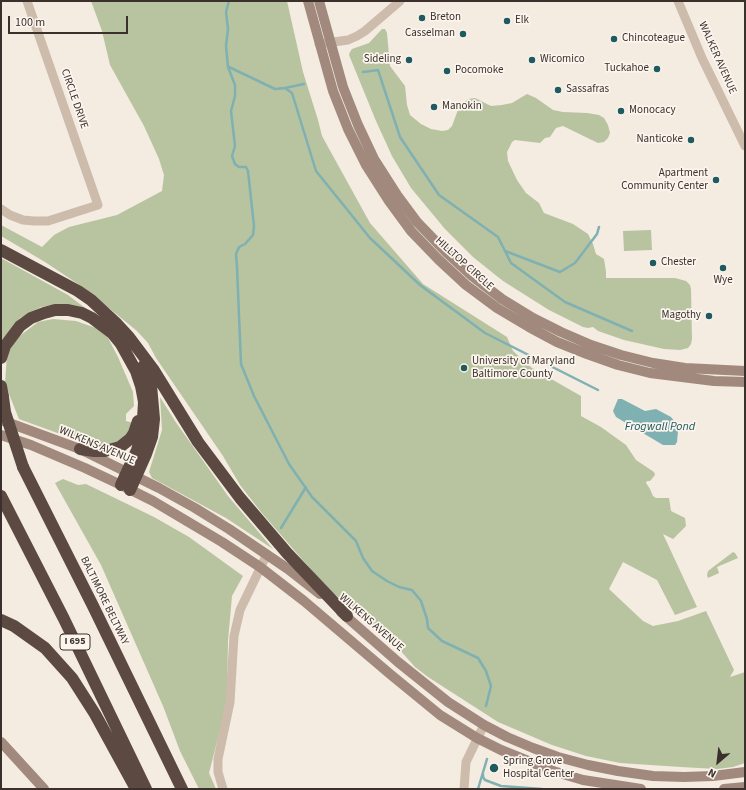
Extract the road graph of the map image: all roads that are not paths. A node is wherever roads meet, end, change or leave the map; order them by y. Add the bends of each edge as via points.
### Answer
1 (27, 1) edge
2 (308, 1) edge
3 (319, 1) edge
4 (400, 1) edge
5 (678, 1) edge
6 (330, 42) junction
7 (319, 44) junction
8 (745, 146) edge
9 (1, 209) edge
10 (1, 250) edge
11 (125, 341) junction
12 (1, 358) edge
13 (745, 371) edge
14 (745, 382) edge
15 (2, 391) edge
16 (1, 420) edge
17 (1, 425) edge
18 (1, 435) edge
19 (80, 449) junction
20 (23, 467) junction
21 (132, 474) junction
22 (125, 487) junction
23 (1, 496) edge
24 (267, 554) junction
25 (260, 567) junction
26 (347, 616) junction
27 (1, 620) edge
28 (484, 725) junction
29 (477, 738) junction
30 (1, 742) edge
31 (745, 772) edge
32 (745, 787) edge
33 (44, 789) edge
34 (136, 789) edge
35 (146, 789) edge
36 (182, 789) edge
37 (223, 789) edge
38 (464, 789) edge
39 (641, 789) edge
40 (724, 789) edge

1 - 9 street, CIRCLE DRIVE via 98,205 48,221 23,220
2 - 7 main road, HILLTOP CIRCLE
3 - 6 main road, HILLTOP CIRCLE
4 - 6 street via 365,32 348,40
5 - 8 street, WALKER AVENUE via 702,58
6 - 7 street
6 - 13 main road, HILLTOP CIRCLE via 345,93 374,159 417,222 472,276 533,318 620,355 685,368
7 - 14 main road, HILLTOP CIRCLE via 333,91 366,165 411,231 466,285 529,327 586,354 650,373
10 - 11 highway via 61,281 91,300 109,316
11 - 12 highway via 82,313 55,310 31,318 20,326 5,346
11 - 19 highway via 136,390 138,418 134,433 125,443 113,449
11 - 21 highway via 145,367 151,385 154,419 152,437 146,454
11 - 26 highway via 153,368 198,442 240,498 287,553
15 - 20 highway, bridge via 5,412
16 - 19 main road, WILKENS AVENUE
17 - 20 highway, BALTIMORE BELTWAY / I 695, bridge
18 - 22 main road via 31,445
19 - 21 main road, WILKENS AVENUE
20 - 36 highway, BALTIMORE BELTWAY / I 695
21 - 22 highway
21 - 24 main road, WILKENS AVENUE via 195,508
22 - 25 main road via 187,521
23 - 35 highway, I 695
24 - 25 street
24 - 26 main road, WILKENS AVENUE
25 - 29 main road via 434,710
25 - 37 street via 240,610 234,636 230,702 218,759 218,772
26 - 28 main road, WILKENS AVENUE via 426,685
27 - 34 highway via 45,648 72,678
28 - 29 street
28 - 31 main road, WILKENS AVENUE via 558,757 618,771 684,777
29 - 38 street via 466,762
29 - 39 main road via 553,772 583,780
30 - 33 main road
32 - 40 main road

